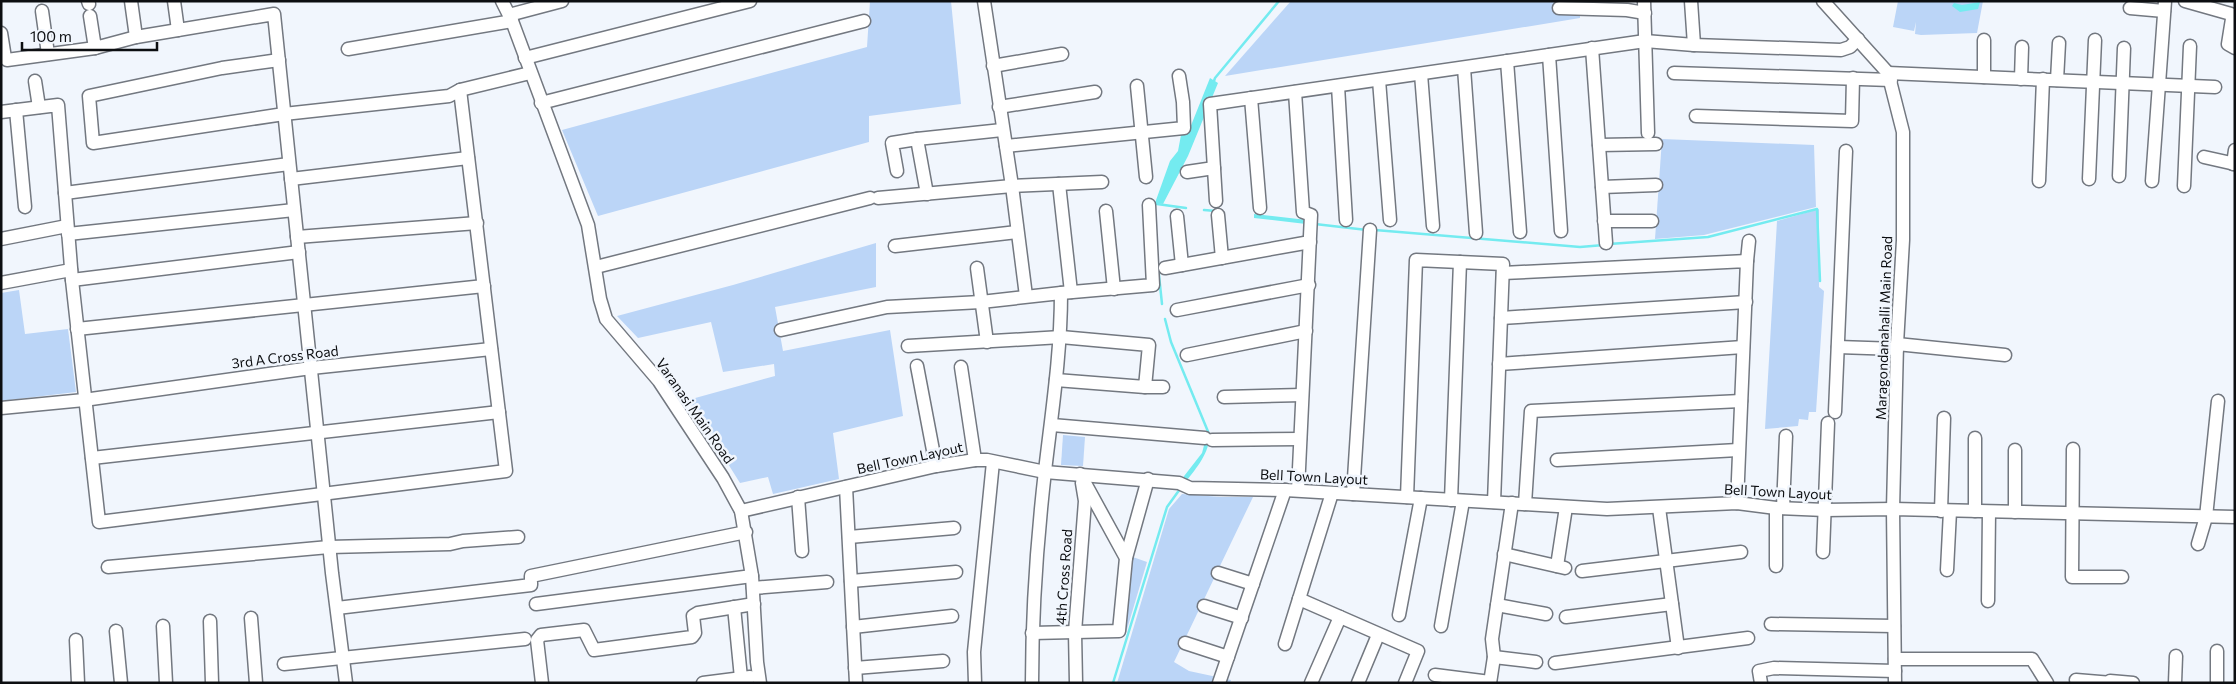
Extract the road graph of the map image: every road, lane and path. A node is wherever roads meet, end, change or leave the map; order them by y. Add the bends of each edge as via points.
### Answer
1 (131, 1) edge
2 (174, 1) edge
3 (502, 1) edge
4 (562, 1) edge
5 (750, 1) edge
6 (984, 1) edge
7 (1691, 1) edge
8 (1823, 1) edge
9 (2185, 1) edge
10 (2164, 6) edge
11 (89, 7) edge
12 (1645, 7) edge
13 (1559, 8) dead end
14 (2130, 8) dead end
15 (42, 11) dead end
16 (510, 18) junction
17 (864, 20) dead end
18 (178, 30) junction
19 (1, 33) edge
20 (136, 37) junction
21 (1858, 39) junction
22 (1984, 40) dead end
23 (2095, 40) dead end
24 (1646, 41) junction
25 (2059, 43) dead end
26 (1694, 45) junction
27 (2190, 46) dead end
28 (2022, 47) dead end
29 (95, 48) junction
30 (1592, 48) junction
31 (2124, 48) dead end
32 (2235, 48) edge
33 (348, 49) dead end
34 (48, 54) junction
35 (1062, 54) dead end
36 (1550, 55) junction
37 (525, 58) junction
38 (279, 60) junction
39 (1507, 61) junction
40 (993, 66) junction
41 (1464, 68) junction
42 (530, 73) junction
43 (1674, 73) dead end
44 (1421, 74) junction
45 (1179, 76) dead end
46 (1890, 77) junction
47 (1984, 77) junction
48 (1853, 78) junction
49 (2021, 79) junction
50 (35, 80) dead end
51 (1379, 80) junction
52 (2043, 80) junction
53 (2057, 80) junction
54 (2094, 82) junction
55 (2123, 83) junction
56 (2159, 84) junction
57 (2189, 85) junction
58 (1137, 86) dead end
59 (1338, 86) junction
60 (2215, 86) dead end
61 (460, 90) junction
62 (1095, 92) dead end
63 (1295, 92) junction
64 (1251, 98) junction
65 (541, 103) junction
66 (999, 107) junction
67 (39, 108) junction
68 (16, 110) junction
69 (1, 112) edge
70 (284, 114) junction
71 (1696, 116) dead end
72 (1002, 130) junction
73 (1143, 132) junction
74 (1648, 132) dead end
75 (917, 139) junction
76 (1656, 144) dead end
77 (1599, 145) junction
78 (1006, 146) junction
79 (2235, 150) edge
80 (1846, 151) dead end
81 (2204, 157) dead end
82 (468, 158) junction
83 (289, 164) junction
84 (2234, 164) edge
85 (1214, 168) junction
86 (897, 171) dead end
87 (1187, 172) dead end
88 (2119, 176) dead end
89 (1146, 177) dead end
90 (291, 179) junction
91 (2089, 179) dead end
92 (2039, 181) dead end
93 (2152, 181) dead end
94 (1102, 182) dead end
95 (1059, 184) junction
96 (1656, 185) dead end
97 (1012, 186) junction
98 (1602, 186) junction
99 (2184, 186) dead end
100 (64, 193) junction
101 (927, 194) junction
102 (1216, 201) dead end
103 (1149, 205) dead end
104 (25, 207) dead end
105 (1260, 208) dead end
106 (294, 210) junction
107 (1106, 211) dead end
108 (1218, 215) dead end
109 (1177, 216) dead end
110 (1346, 220) dead end
111 (1390, 220) dead end
112 (1604, 221) junction
113 (1652, 221) dead end
114 (477, 223) junction
115 (1433, 226) dead end
116 (68, 230) junction
117 (1370, 230) dead end
118 (1561, 231) dead end
119 (1017, 232) junction
120 (1520, 232) dead end
121 (1476, 233) dead end
122 (297, 237) junction
123 (1, 239) edge
124 (1749, 241) dead end
125 (1310, 242) junction
126 (1606, 242) dead end
127 (895, 246) dead end
128 (299, 252) junction
129 (1222, 258) junction
130 (1747, 261) junction
131 (1460, 262) junction
132 (1182, 265) junction
133 (596, 267) junction
134 (978, 268) dead end
135 (1165, 268) dead end
136 (1503, 274) junction
137 (71, 275) junction
138 (1, 283) edge
139 (1308, 285) junction
140 (484, 286) junction
141 (1114, 289) junction
142 (1066, 293) junction
143 (1026, 296) junction
144 (981, 302) junction
145 (1746, 302) junction
146 (304, 306) junction
147 (1177, 310) dead end
148 (1501, 318) junction
149 (76, 329) junction
150 (781, 330) dead end
151 (1306, 331) junction
152 (1061, 337) junction
153 (987, 342) junction
154 (908, 346) dead end
155 (1743, 347) junction
156 (1838, 347) junction
157 (1897, 347) junction
158 (491, 349) junction
159 (1187, 355) dead end
160 (2005, 355) dead end
161 (1499, 364) junction
162 (917, 366) dead end
163 (961, 367) dead end
164 (311, 368) junction
165 (1056, 380) junction
166 (1146, 387) junction
167 (1163, 387) dead end
168 (1302, 395) junction
169 (1224, 397) dead end
170 (84, 400) junction
171 (1741, 401) junction
172 (2218, 401) dead end
173 (1, 408) edge
174 (498, 412) junction
175 (1944, 418) dead end
176 (1052, 425) junction
177 (318, 432) junction
178 (1786, 436) dead end
179 (1975, 438) dead end
180 (1300, 439) junction
181 (2074, 449) dead end
182 (1738, 450) junction
183 (2015, 450) dead end
184 (92, 458) junction
185 (975, 460) junction
186 (1556, 460) dead end
187 (993, 462) junction
188 (936, 466) junction
189 (1045, 472) junction
190 (1080, 474) junction
191 (1148, 479) junction
192 (846, 487) junction
193 (1285, 490) junction
194 (1298, 490) junction
195 (324, 493) junction
196 (1332, 493) junction
197 (1353, 494) junction
198 (798, 497) junction
199 (1407, 497) junction
200 (1422, 498) junction
201 (1457, 500) junction
202 (1494, 502) junction
203 (1512, 503) junction
204 (1737, 503) junction
205 (1525, 504) junction
206 (1566, 507) junction
207 (1659, 508) junction
208 (1779, 508) junction
209 (1825, 510) junction
210 (1893, 510) junction
211 (741, 511) junction
212 (1946, 511) junction
213 (1975, 511) junction
214 (1989, 512) junction
215 (2015, 512) junction
216 (2073, 514) junction
217 (2206, 517) junction
218 (2235, 517) edge
219 (954, 528) dead end
220 (746, 532) junction
221 (518, 537) dead end
222 (849, 537) junction
223 (2198, 544) dead end
224 (329, 547) junction
225 (802, 551) dead end
226 (1741, 552) dead end
227 (1823, 552) dead end
228 (1504, 554) junction
229 (1126, 558) junction
230 (1666, 561) junction
231 (1776, 566) dead end
232 (108, 567) dead end
233 (1947, 570) dead end
234 (1582, 571) dead end
235 (956, 572) dead end
236 (1218, 574) dead end
237 (2122, 578) dead end
238 (851, 581) junction
239 (753, 582) junction
240 (827, 582) dead end
241 (1253, 584) junction
242 (1299, 600) junction
243 (1988, 601) dead end
244 (536, 604) dead end
245 (754, 604) junction
246 (1672, 604) junction
247 (1204, 606) dead end
248 (1497, 606) junction
249 (734, 607) junction
250 (337, 608) junction
251 (1546, 614) dead end
252 (1399, 615) dead end
253 (952, 616) dead end
254 (1340, 617) junction
255 (1566, 617) dead end
256 (251, 618) dead end
257 (1242, 618) junction
258 (210, 620) dead end
259 (1771, 624) dead end
260 (163, 626) dead end
261 (1441, 626) dead end
262 (1894, 626) junction
263 (854, 627) junction
264 (116, 631) dead end
265 (1075, 632) junction
266 (1032, 633) junction
267 (1378, 635) junction
268 (1748, 638) dead end
269 (525, 639) dead end
270 (76, 640) dead end
271 (1186, 643) dead end
272 (1284, 644) dead end
273 (1678, 648) junction
274 (2217, 651) dead end
275 (2176, 656) dead end
276 (343, 657) junction
277 (1228, 657) junction
278 (1494, 657) junction
279 (942, 661) dead end
280 (1536, 662) dead end
281 (1556, 663) dead end
282 (284, 664) dead end
283 (855, 668) junction
284 (1895, 671) edge
285 (1434, 675) dead end
286 (741, 678) junction
287 (759, 679) edge
288 (2076, 680) dead end
289 (2111, 682) edge
290 (78, 683) edge
291 (120, 683) edge
292 (166, 683) edge
293 (212, 683) edge
294 (256, 683) edge
295 (346, 683) edge
296 (542, 683) edge
297 (703, 683) edge
298 (856, 683) edge
299 (975, 683) edge
300 (1032, 683) edge
301 (1076, 683) edge
302 (1219, 683) edge
303 (1311, 683) edge
304 (1358, 683) edge
305 (1405, 683) edge
306 (1490, 683) edge
307 (1761, 683) edge
308 (2047, 683) edge
309 (2133, 683) edge
310 (2175, 683) edge
311 (2217, 683) edge

1 - 20 street
2 - 18 street
3 - 16 street, Varanasi Main Road
4 - 16 street
5 - 37 street
6 - 40 street
7 - 26 street
8 - 21 street, Maragondanahalli Main Road
9 - 32 street via 2231,14 2228,44
10 - 14 street
10 - 56 street
11 - 29 street
12 - 13 street via 1626,10
12 - 24 street
15 - 34 street
16 - 33 street
16 - 37 street, Varanasi Main Road
17 - 65 street
18 - 20 street
18 - 38 street via 274,14
19 - 34 street via 7,60
20 - 29 street
21 - 26 street via 1841,50
21 - 46 street, Maragondanahalli Main Road
22 - 47 street
23 - 54 street
24 - 26 street
24 - 30 street
24 - 74 street
25 - 53 street
27 - 57 street
28 - 49 street
29 - 34 street
30 - 36 street
30 - 77 street
31 - 55 street
35 - 40 street
36 - 39 street
36 - 118 street
37 - 42 street, Varanasi Main Road
38 - 70 street
38 - 70 street via 222,68 89,96 94,143
39 - 41 street
39 - 120 street
40 - 66 street
41 - 44 street
41 - 121 street
42 - 61 street
42 - 65 street, Varanasi Main Road
43 - 48 street
44 - 51 street
44 - 115 street
45 - 73 street via 1184,128
46 - 47 street
46 - 48 street
46 - 157 street, Maragondanahalli Main Road via 1902,132 1903,240
47 - 49 street
48 - 71 street via 1852,121
49 - 52 street
50 - 67 street
51 - 59 street
51 - 111 street
52 - 53 street
52 - 92 street
53 - 54 street
54 - 55 street
54 - 91 street
55 - 56 street
55 - 88 street
56 - 57 street
56 - 93 street
57 - 60 street
57 - 99 street
58 - 73 street
59 - 63 street
59 - 110 street
61 - 70 street via 449,96
61 - 82 street
62 - 66 street
63 - 64 street
63 - 125 street via 1303,212 1310,220
64 - 85 street via 1210,104
64 - 105 street
65 - 133 street, Varanasi Main Road via 588,225
66 - 72 street
67 - 68 street
67 - 100 street via 58,105
68 - 69 street
68 - 104 street
70 - 83 street
72 - 75 street
72 - 78 street
73 - 78 street
73 - 89 street
75 - 86 street via 892,143
75 - 101 street
76 - 77 street
77 - 98 street
78 - 97 street
79 - 84 street
80 - 156 street
81 - 84 street
82 - 90 street
82 - 114 street
83 - 90 street
83 - 100 street
85 - 87 street
85 - 102 street
90 - 106 street
94 - 95 street
95 - 97 street
95 - 142 street
96 - 98 street
97 - 101 street
97 - 119 street
98 - 112 street
100 - 116 street
101 - 133 street via 874,198
103 - 141 street via 1153,285
106 - 116 street
106 - 122 street
107 - 141 street
108 - 129 street
109 - 132 street
112 - 113 street
112 - 126 street
114 - 122 street
114 - 140 street
116 - 123 street
116 - 137 street
117 - 197 street
119 - 127 street
119 - 143 street
122 - 128 street
124 - 130 street
125 - 129 street
125 - 139 street
128 - 137 street
128 - 146 street
129 - 132 street
130 - 136 street
130 - 145 street
131 - 136 street via 1503,264
131 - 199 street via 1416,260
131 - 201 street
132 - 135 street
133 - 211 street, Varanasi Main Road via 606,319 663,388
134 - 144 street
136 - 148 street
137 - 138 street
137 - 149 street
139 - 147 street
139 - 151 street
140 - 146 street
140 - 158 street
141 - 142 street
142 - 143 street
142 - 152 street
143 - 144 street
144 - 150 street via 887,308
144 - 153 street
145 - 148 street
145 - 155 street
146 - 149 street
146 - 164 street
148 - 161 street
149 - 170 street
151 - 159 street
151 - 168 street
152 - 153 street
152 - 165 street
152 - 166 street via 1149,345
153 - 154 street
155 - 161 street
155 - 171 street
156 - 157 street
156 - 209 street
157 - 160 street
157 - 210 street, Maragondanahalli Main Road
158 - 164 street, 3rd A Cross Road
158 - 174 street
161 - 202 street
162 - 188 street
163 - 185 street
164 - 170 street, 3rd A Cross Road
164 - 177 street
165 - 166 street
165 - 176 street
166 - 167 street
168 - 169 street
168 - 180 street
170 - 173 street, 3rd A Cross Road
170 - 184 street
171 - 182 street
171 - 205 street via 1531,411
172 - 217 street
174 - 177 street
174 - 195 street via 506,472
175 - 212 street
176 - 180 street via 1208,439
176 - 189 street
177 - 184 street
177 - 195 street
178 - 208 street
179 - 213 street
180 - 194 street
181 - 216 street
182 - 186 street
182 - 204 street
183 - 215 street
184 - 195 street via 99,522
185 - 187 street, Bell Town Layout
185 - 188 street, Bell Town Layout
187 - 189 street, Bell Town Layout
187 - 299 street via 974,652
188 - 192 street, Bell Town Layout
189 - 190 street, Bell Town Layout
189 - 266 street
190 - 191 street, Bell Town Layout
190 - 229 street
190 - 265 street, 4th Cross Road via 1085,501
191 - 193 street, Bell Town Layout via 1184,485
191 - 229 street
192 - 198 street, Bell Town Layout
192 - 222 street
193 - 194 street, Bell Town Layout
193 - 241 street
194 - 196 street, Bell Town Layout
195 - 224 street
196 - 197 street, Bell Town Layout
196 - 242 street
197 - 199 street, Bell Town Layout
198 - 211 street, Bell Town Layout
198 - 225 street
199 - 200 street, Bell Town Layout
200 - 201 street, Bell Town Layout
200 - 252 street
201 - 202 street, Bell Town Layout
201 - 261 street
202 - 203 street, Bell Town Layout
203 - 205 street, Bell Town Layout
203 - 228 street
204 - 207 street, Bell Town Layout
204 - 208 street, Bell Town Layout
205 - 206 street, Bell Town Layout
206 - 207 street, Bell Town Layout
206 - 228 street via 1561,567
207 - 230 street
208 - 209 street, Bell Town Layout
208 - 231 street
209 - 210 street, Bell Town Layout
209 - 227 street
210 - 212 street, Bell Town Layout
210 - 262 street, Maragondanahalli Main Road
211 - 220 street, Varanasi Main Road
212 - 213 street, Bell Town Layout
212 - 233 street
213 - 214 street, Bell Town Layout
214 - 215 street, Bell Town Layout
214 - 243 street
215 - 216 street, Bell Town Layout
216 - 217 street, Bell Town Layout
216 - 237 street via 2072,577
217 - 218 street, Bell Town Layout
217 - 223 street
219 - 222 street
220 - 239 street, Varanasi Main Road
220 - 250 street via 531,576 531,585
221 - 224 street via 450,544
222 - 238 street
224 - 232 street
224 - 250 street
226 - 230 street
228 - 248 street
229 - 265 street via 1119,631
230 - 234 street
230 - 246 street
235 - 238 street
236 - 241 street
238 - 263 street
239 - 240 street
239 - 244 street
239 - 245 street, Varanasi Main Road
241 - 257 street
242 - 254 street
242 - 272 street
245 - 249 street
245 - 287 street, Varanasi Main Road
246 - 255 street
246 - 273 street
247 - 257 street
248 - 251 street
248 - 278 street via 1492,639
249 - 286 street
249 - 296 street via 693,616 695,634 692,637 594,650 584,630 541,635 537,640
250 - 276 street
253 - 263 street
254 - 267 street
254 - 303 street
256 - 294 street
257 - 277 street
258 - 293 street
259 - 262 street
260 - 292 street
262 - 284 street, Maragondanahalli Main Road
263 - 283 street
264 - 291 street
265 - 266 street
265 - 301 street, 4th Cross Road
266 - 300 street
267 - 304 street
267 - 305 street via 1418,652
268 - 273 street
269 - 276 street
270 - 290 street
271 - 277 street
273 - 281 street
274 - 311 street
275 - 310 street
276 - 282 street
276 - 295 street
277 - 302 street
278 - 280 street
278 - 306 street
279 - 283 street
283 - 298 street
284 - 307 street via 1774,668 1759,671
284 - 308 street via 2032,659
285 - 306 street
286 - 287 street
286 - 297 street
288 - 289 street
289 - 309 street

